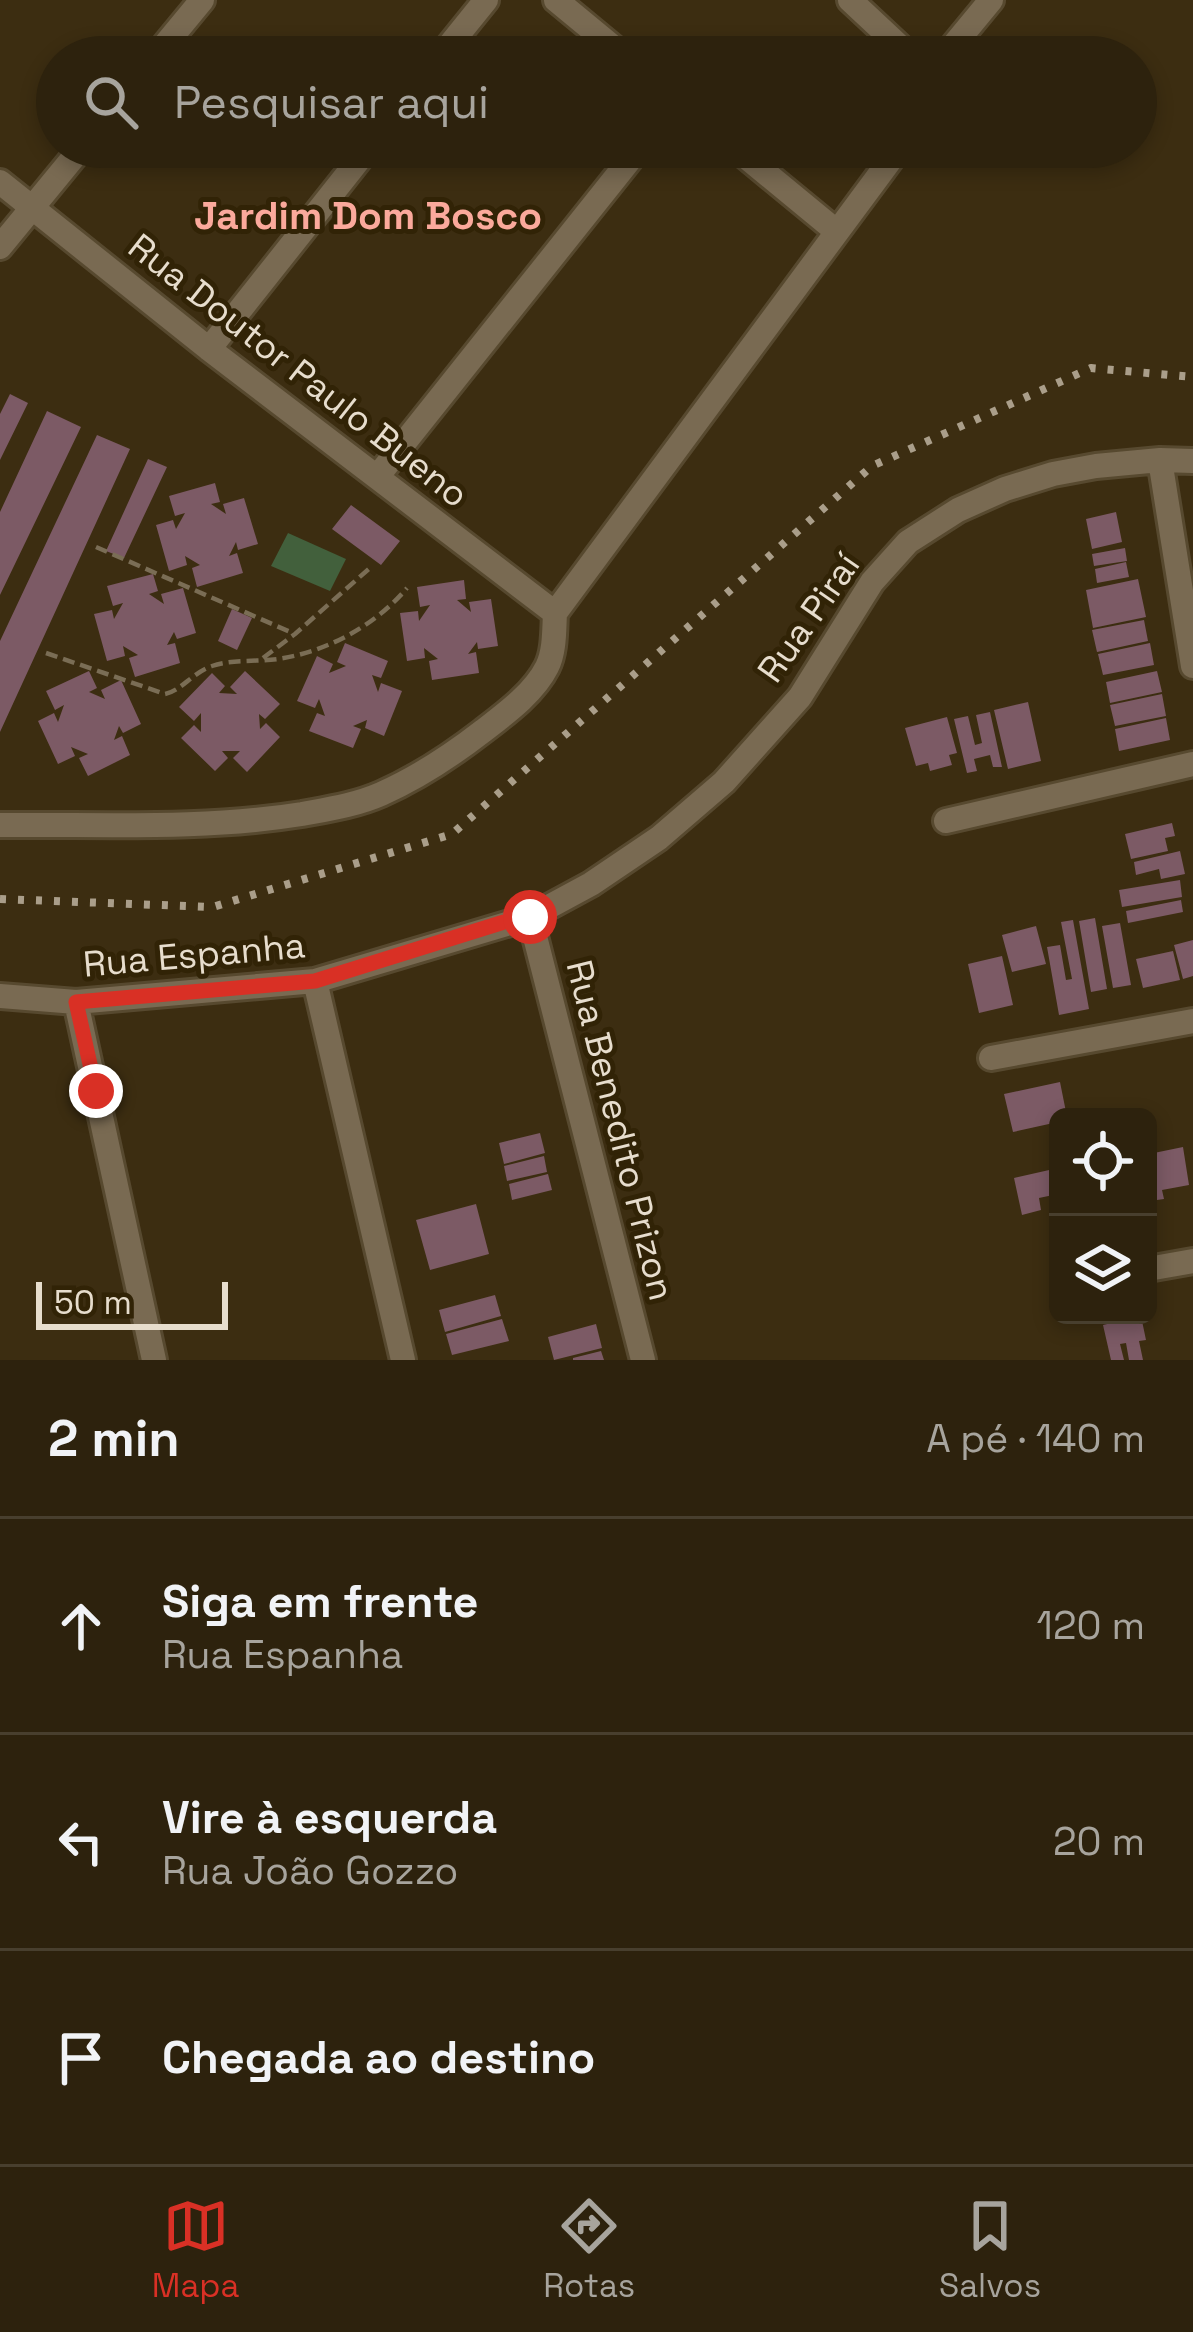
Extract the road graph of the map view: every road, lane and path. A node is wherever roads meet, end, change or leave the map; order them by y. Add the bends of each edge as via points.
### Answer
1 (202, 0) edge
2 (486, 0) edge
3 (556, 0) edge
4 (850, 0) edge
5 (991, 0) edge
6 (172, 36) edge
7 (457, 36) edge
8 (600, 36) edge
9 (889, 36) edge
10 (961, 36) edge
11 (64, 168) edge
12 (352, 168) edge
13 (623, 168) edge
14 (760, 168) edge
15 (884, 168) edge
16 (0, 182) edge
17 (32, 207) junction
18 (836, 231) junction
19 (0, 247) edge
20 (209, 349) junction
21 (1160, 460) junction
22 (1193, 461) edge
23 (377, 477) junction
24 (96, 547) dead end
25 (371, 566) dead end
26 (407, 588) dead end
27 (555, 613) junction
28 (296, 634) junction
29 (46, 653) dead end
30 (258, 661) junction
31 (1193, 666) edge
32 (1193, 764) edge
33 (946, 820) dead end
34 (0, 825) edge
35 (530, 917) junction
36 (315, 981) junction
37 (0, 996) edge
38 (76, 1002) junction
39 (1193, 1021) edge
40 (991, 1058) dead end
41 (1193, 1261) edge
42 (1157, 1267) edge
43 (154, 1360) edge
44 (404, 1360) edge
45 (643, 1360) edge

1 - 6 street
2 - 7 street
3 - 8 street
4 - 9 street
5 - 10 street
11 - 17 street
12 - 20 street
13 - 23 street
14 - 18 street
15 - 18 street
16 - 17 street, Rua Doutor Paulo Bueno
17 - 19 street
17 - 20 street, Rua Doutor Paulo Bueno
18 - 27 street
20 - 23 street, Rua Doutor Paulo Bueno
21 - 22 street, Rua Piraí
21 - 31 street
21 - 35 street, Rua Piraí via 1005,489 908,542 872,582 800,697 724,782 659,838
23 - 27 street, Rua Doutor Paulo Bueno
24 - 28 path
25 - 28 path
26 - 30 path via 342,638
27 - 34 street via 547,667 528,692 467,743 380,795 267,820
28 - 30 path
29 - 30 path via 165,694 218,664
32 - 33 street
35 - 36 street, Rua Espanha
35 - 45 street, Rua Benedito Prizon
36 - 38 street, Rua Espanha
36 - 44 street
37 - 38 street, Rua Espanha
38 - 43 street
39 - 40 street
41 - 42 street

